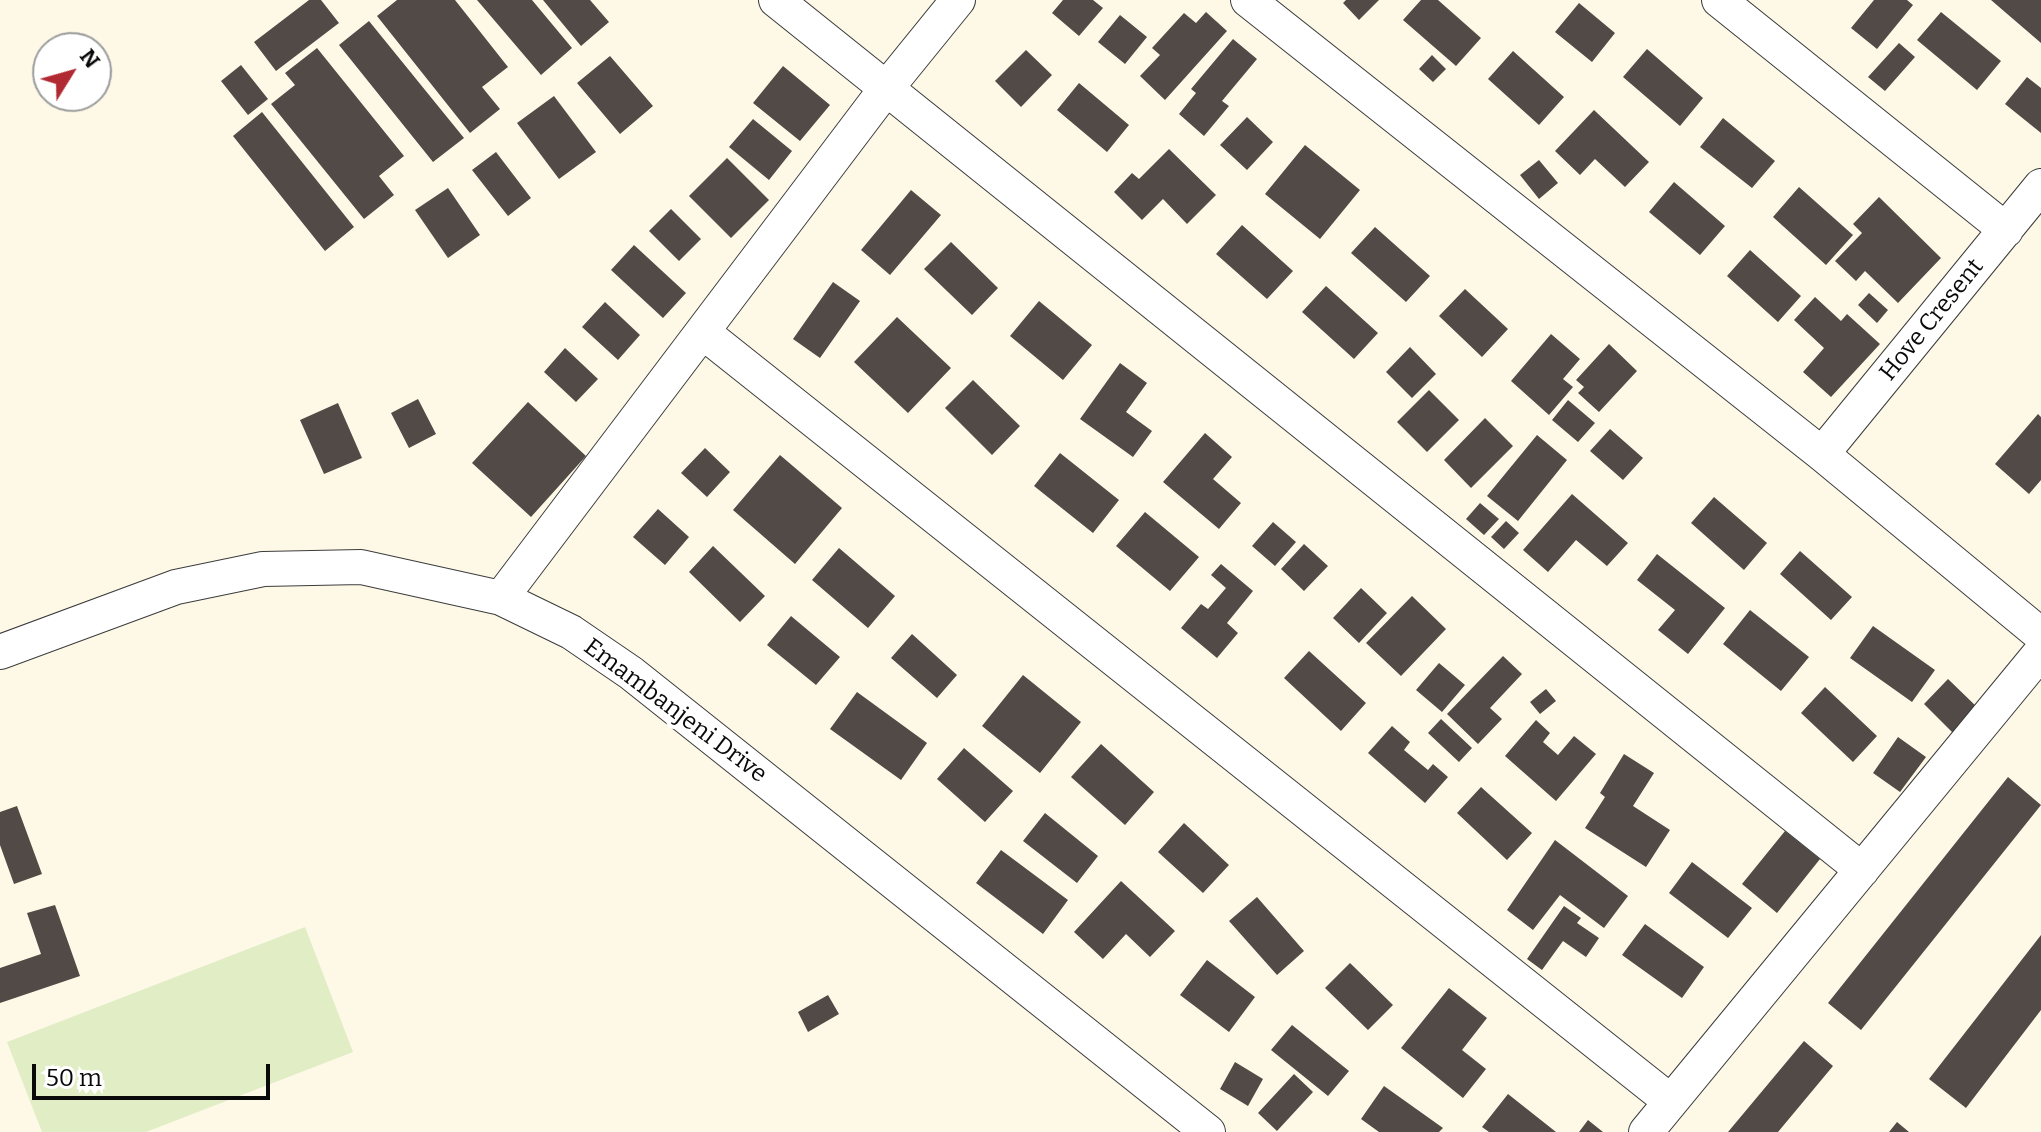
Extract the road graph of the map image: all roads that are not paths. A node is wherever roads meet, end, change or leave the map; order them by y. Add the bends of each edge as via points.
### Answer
1 (776, 0) edge
2 (958, 0) edge
3 (1248, 0) edge
4 (1719, 0) edge
5 (885, 90) junction
6 (2041, 186) edge
7 (2006, 230) junction
8 (704, 333) junction
9 (1822, 454) junction
10 (501, 598) junction
11 (2041, 635) edge
12 (0, 652) edge
13 (2041, 652) edge
14 (1862, 870) junction
15 (1670, 1101) junction
16 (1208, 1132) edge
17 (1646, 1132) edge

1 - 5 street
2 - 5 street
3 - 9 street
4 - 7 street
5 - 8 street
5 - 14 street
6 - 7 street, Hove Cresent
7 - 9 street, Hove Cresent
8 - 10 street
8 - 15 street
9 - 11 street
10 - 12 street, Emambanjeni Drive via 361,567 263,569 176,587
10 - 16 street, Emambanjeni Drive via 571,632 631,673
13 - 14 street
14 - 15 street
15 - 17 street

